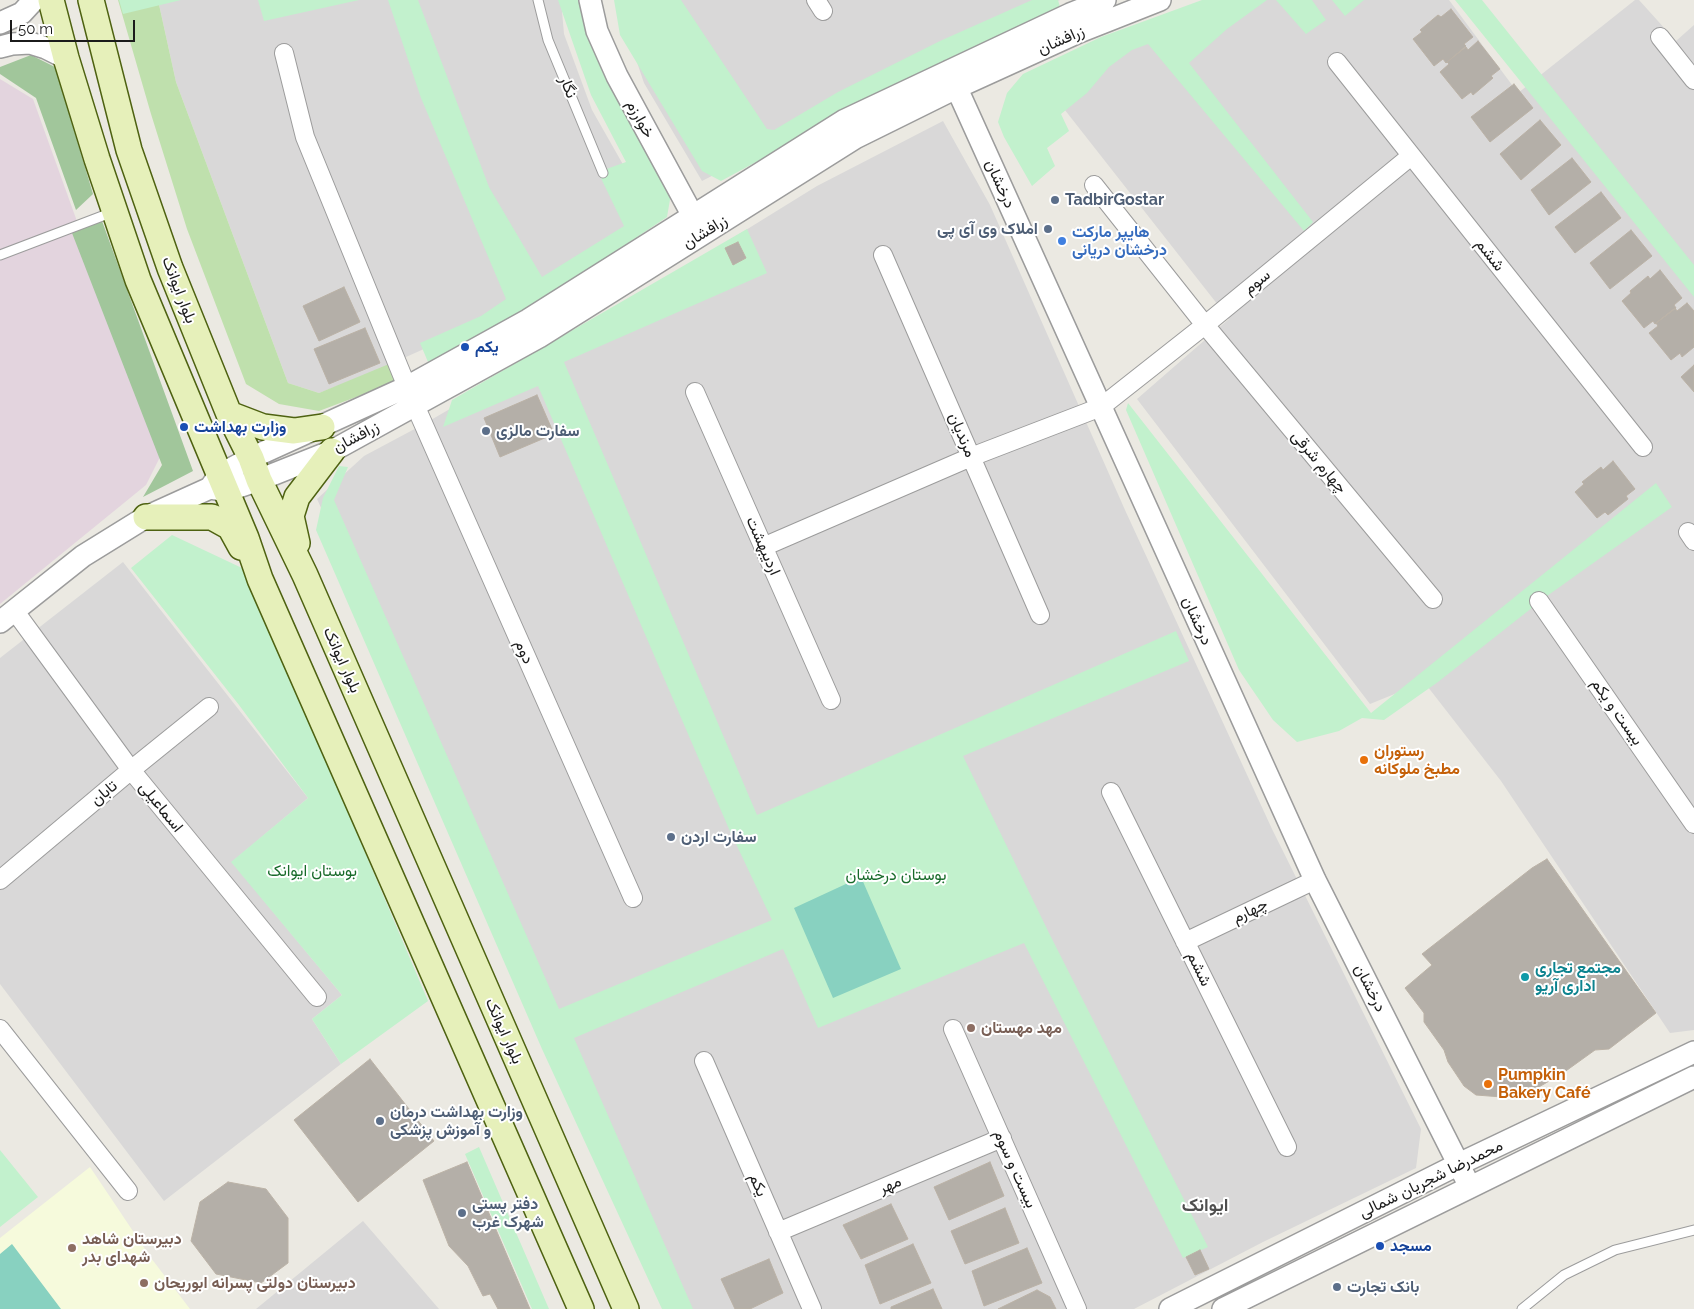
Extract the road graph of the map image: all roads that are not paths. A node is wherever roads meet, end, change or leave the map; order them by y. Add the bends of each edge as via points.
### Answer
1 (34, 0) edge
2 (51, 0) edge
3 (91, 0) edge
4 (538, 0) edge
5 (590, 0) edge
6 (1105, 0) edge
7 (1160, 0) edge
8 (1071, 15) edge
9 (0, 23) edge
10 (1660, 37) dead end
11 (0, 47) edge
12 (284, 53) dead end
13 (66, 58) junction
14 (1337, 62) dead end
15 (952, 80) junction
16 (1694, 80) edge
17 (1411, 156) junction
18 (603, 173) dead end
19 (1094, 185) dead end
20 (115, 211) junction
21 (697, 224) junction
22 (0, 255) edge
23 (884, 255) dead end
24 (1205, 325) junction
25 (695, 392) dead end
26 (411, 396) junction
27 (1101, 407) junction
28 (229, 414) junction
29 (322, 427) junction
30 (1643, 447) dead end
31 (332, 451) junction
32 (971, 457) junction
33 (255, 469) junction
34 (218, 485) junction
35 (146, 517) junction
36 (763, 547) junction
37 (304, 575) junction
38 (260, 579) junction
39 (1433, 599) dead end
40 (1539, 601) dead end
41 (1040, 615) dead end
42 (7, 616) edge
43 (831, 700) dead end
44 (209, 707) dead end
45 (131, 770) junction
46 (1111, 792) dead end
47 (1694, 824) edge
48 (0, 880) edge
49 (1315, 880) junction
50 (633, 898) dead end
51 (1185, 942) junction
52 (317, 997) dead end
53 (0, 1029) edge
54 (953, 1029) dead end
55 (1694, 1052) edge
56 (704, 1061) dead end
57 (1694, 1077) edge
58 (1002, 1138) junction
59 (1287, 1147) dead end
60 (1459, 1164) junction
61 (1470, 1187) junction
62 (128, 1191) dead end
63 (1694, 1230) edge
64 (778, 1232) junction
65 (581, 1309) edge
66 (626, 1309) edge
67 (812, 1309) edge
68 (1077, 1309) edge
69 (1170, 1309) edge
70 (1223, 1309) edge
71 (1522, 1309) edge

1 - 9 street via 22,13
2 - 13 main road, بلوار ایوانک
3 - 28 main road, بلوار ایوانک via 129,150 170,268
4 - 18 lane, نگار via 548,40
5 - 21 street, خوارزم via 597,31 616,76
6 - 8 street, زرافشان
7 - 8 street, زرافشان
8 - 15 street, زرافشان
10 - 16 street
11 - 13 street via 30,43
12 - 26 street via 305,137
13 - 20 main road, بلوار ایوانک
14 - 17 street, ششم
15 - 21 street, زرافشان via 855,138
15 - 27 street, درخشان
17 - 24 street, سوم
17 - 30 street, ششم
19 - 24 street, چهارم شرقی
20 - 22 lane
20 - 34 main road, بلوار ایوانک via 138,280
21 - 26 street, زرافشان via 539,337
23 - 32 street, مرنديان
24 - 27 street, سوم
24 - 39 street, چهارم شرقی
25 - 36 street, اردیبهشت
26 - 29 street, زرافشان
26 - 31 street, زرافشان
26 - 50 street, دوم
27 - 32 street, سوم
27 - 49 street, درخشان
28 - 29 main road via 263,427 294,432
28 - 33 main road, بلوار ایوانک
29 - 33 street, زرافشان
31 - 33 street, زرافشان
31 - 37 main road via 297,497 291,516
32 - 36 street, سوم
32 - 41 street, مرنديان
33 - 34 street, زرافشان
33 - 37 main road, بلوار ایوانک
34 - 35 street, زرافشان
34 - 38 main road, بلوار ایوانک via 246,538
35 - 38 main road via 212,517 230,527
35 - 42 street, زرافشان via 82,556
36 - 43 street, اردیبهشت
37 - 66 main road, بلوار ایوانک
38 - 65 main road, بلوار ایوانک
40 - 47 street, بیست و یکم
42 - 45 street, اسماعیلی
44 - 45 street, تابان
45 - 48 street, تابان
45 - 52 street, اسماعیلی
46 - 51 street, ششم
49 - 51 street, چهارم
49 - 60 street, درخشان
51 - 59 street, ششم
53 - 62 street
54 - 58 street, بیست و سوم
55 - 60 street, محمدرضا شجریان شمالی
56 - 64 street, یکم
57 - 61 street, محمدرضا شجریان شمالی
58 - 64 street, مهر
58 - 68 street, بیست و سوم
60 - 61 street, درخشان
60 - 69 street, محمدرضا شجریان شمالی
61 - 70 street, محمدرضا شجریان شمالی
63 - 71 lane via 1615,1250 1564,1275
64 - 67 street, یکم

